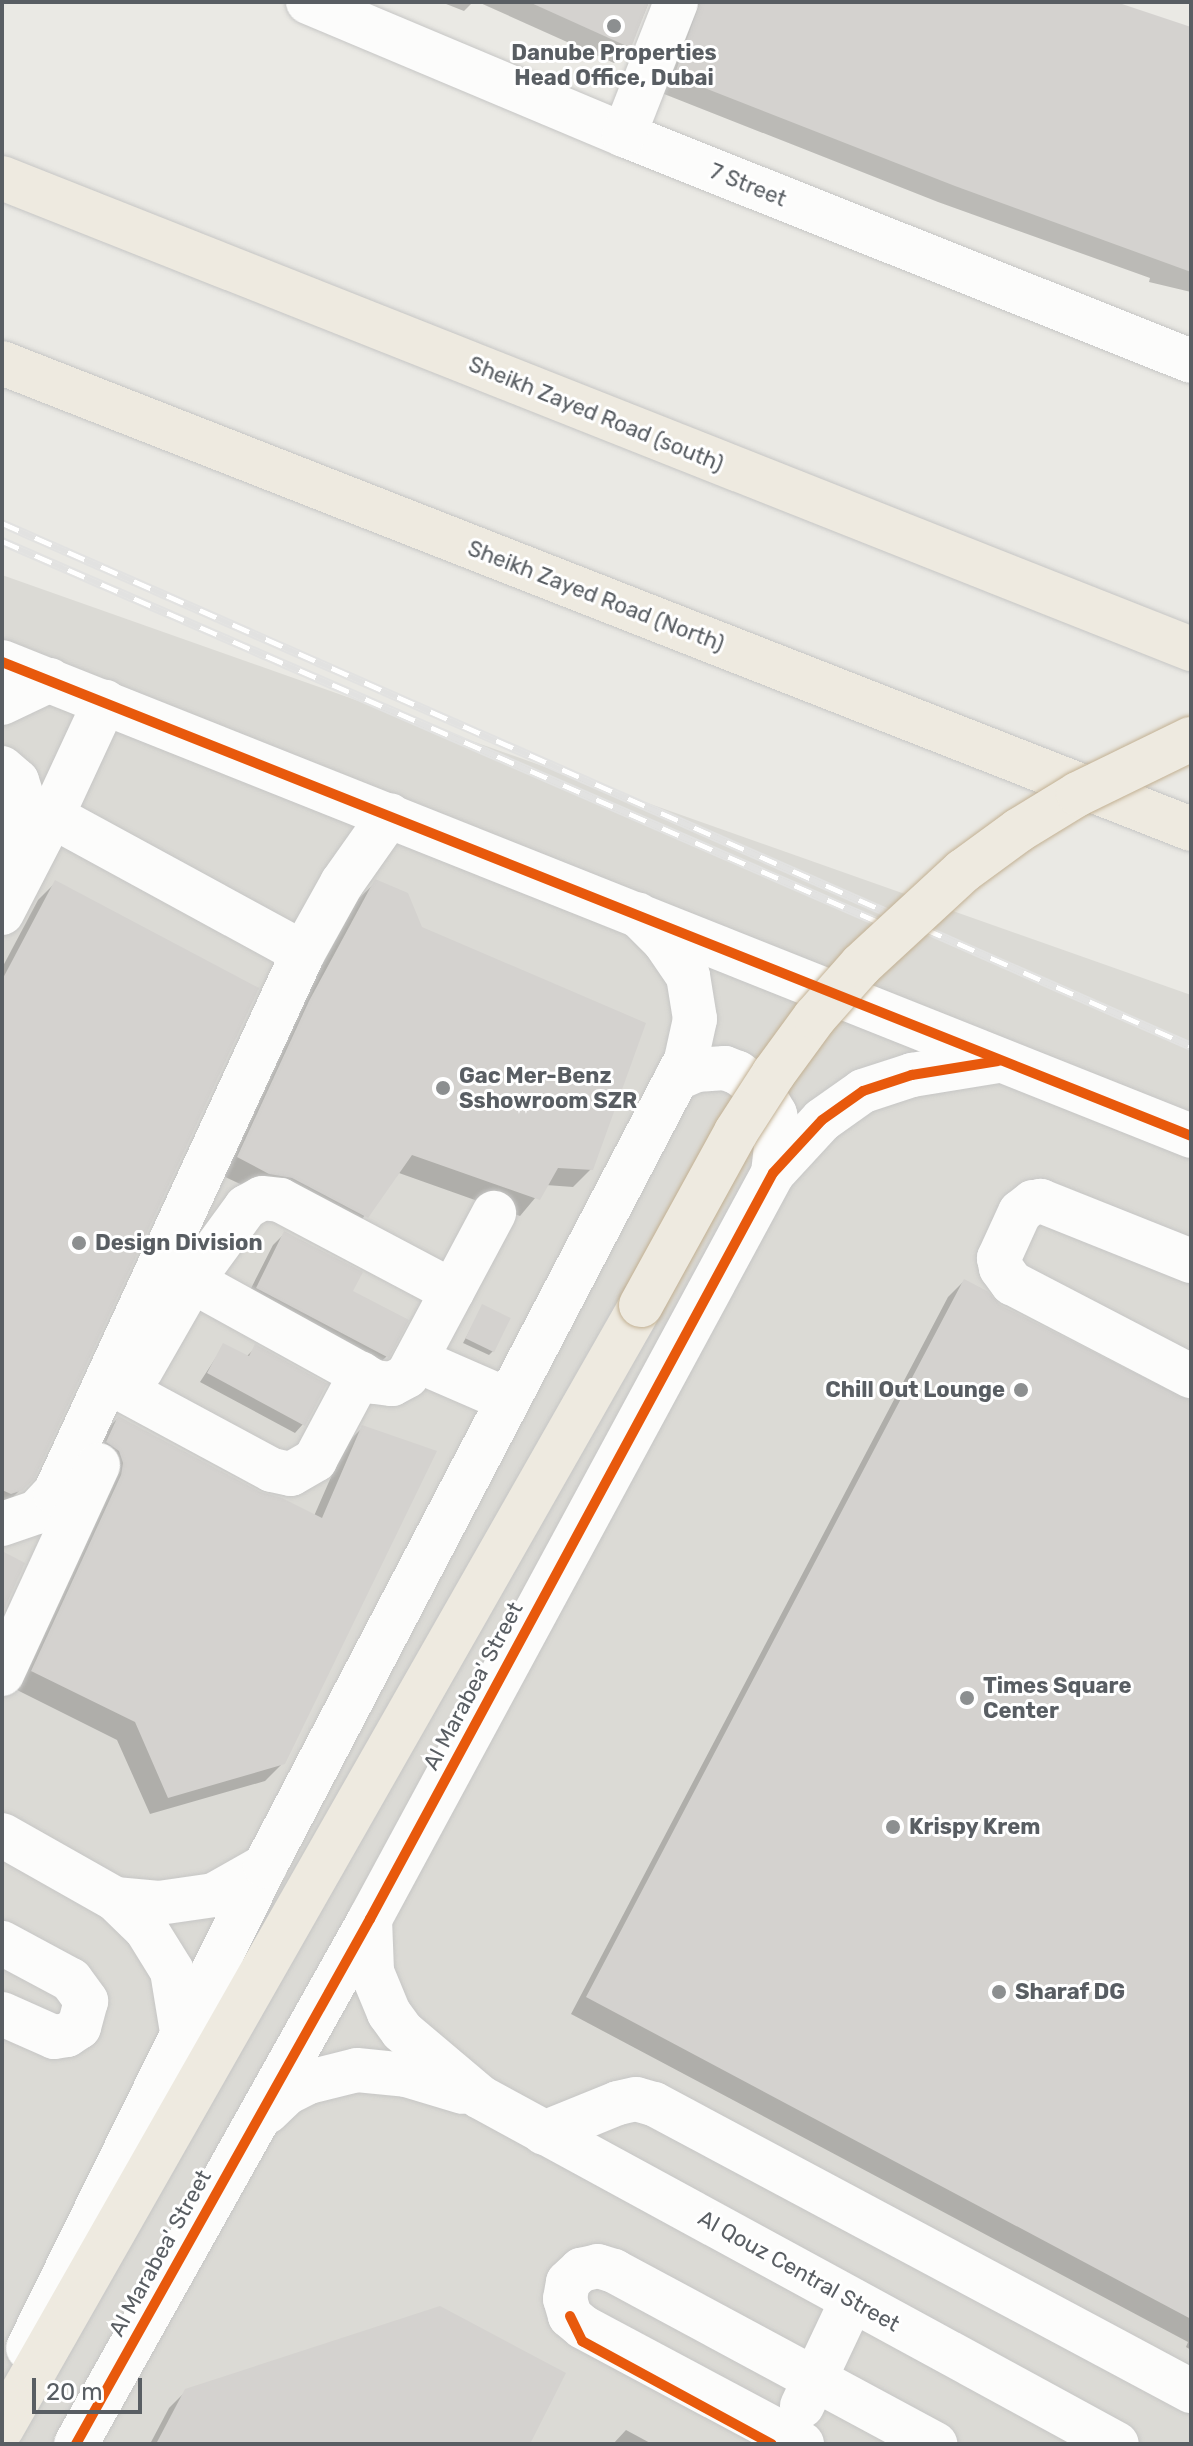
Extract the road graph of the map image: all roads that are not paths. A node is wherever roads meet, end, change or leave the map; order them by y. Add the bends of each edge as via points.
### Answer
1 (308, 2) edge
2 (676, 2) edge
3 (624, 135) junction
4 (2, 178) edge
5 (1191, 361) edge
6 (2, 363) edge
7 (1191, 649) edge
8 (2, 662) edge
9 (50, 680) junction
10 (105, 702) junction
11 (2, 703) edge
12 (1191, 739) edge
13 (2, 768) edge
14 (390, 815) junction
15 (52, 816) junction
16 (1191, 829) edge
17 (2, 854) edge
18 (2, 913) edge
19 (637, 914) junction
20 (303, 953) junction
21 (998, 1061) junction
22 (676, 1079) junction
23 (1191, 1136) edge
24 (773, 1173) junction
25 (494, 1213) dead end
26 (1191, 1261) edge
27 (192, 1281) junction
28 (452, 1291) junction
29 (416, 1360) junction
30 (361, 1374) junction
31 (1191, 1376) edge
32 (129, 1393) junction
33 (508, 1400) junction
34 (2, 1524) edge
35 (2, 1674) edge
36 (2, 1835) edge
37 (265, 1866) junction
38 (115, 1899) junction
39 (370, 1919) junction
40 (2, 1943) edge
41 (2, 2014) edge
42 (182, 2032) junction
43 (480, 2097) junction
44 (253, 2129) junction
45 (544, 2133) junction
46 (852, 2300) junction
47 (815, 2379) junction
48 (1191, 2391) edge
49 (2, 2411) edge
50 (2, 2428) edge
51 (791, 2441) edge
52 (76, 2444) edge
53 (935, 2444) edge
54 (1117, 2444) edge

1 - 3 street, 7 Street
2 - 3 street
3 - 5 street, 7 Street
4 - 7 highway, Sheikh Zayed Road (south)
6 - 16 highway, Sheikh Zayed Road (North)
8 - 9 street
9 - 10 street
9 - 11 street
10 - 14 street
10 - 15 street
12 - 50 highway, bridge via 1090,787 1019,830 931,898 815,1017 766,1085
13 - 17 street via 17,781 24,802 21,822
14 - 19 street
14 - 20 street via 342,883
15 - 18 street
15 - 20 street
19 - 21 street
19 - 22 street via 677,957 693,997 693,1040
20 - 34 street via 55,1493 37,1512
21 - 23 street
21 - 24 street, Al Marabea' Street via 912,1075 863,1091 822,1120
22 - 24 street via 696,1070 725,1068 761,1090 778,1128
22 - 33 street
24 - 39 street, Al Marabea' Street
25 - 28 street
26 - 31 street via 1041,1201 1025,1205 999,1258 1012,1283
27 - 28 street via 246,1207 271,1197
27 - 30 street
27 - 32 street
28 - 29 street
29 - 30 street via 407,1376 392,1384
29 - 33 street
30 - 32 street via 315,1460 291,1474 272,1470
32 - 35 street
33 - 37 street
36 - 38 street
37 - 38 street via 214,1895 159,1903
37 - 42 street
38 - 42 street via 163,1952 175,1983
39 - 43 street, Al Qouz Central Street via 372,1972 389,2013 402,2031
39 - 44 street, Al Marabea' Street
40 - 41 street via 71,1980 86,2001 79,2027 67,2035 54,2037
42 - 49 street via 73,2251
43 - 44 street, Al Qouz Central Street via 381,2070 332,2073 287,2093
43 - 45 street, Al Qouz Central Street
44 - 52 street, Al Marabea' Street
45 - 46 street, Al Qouz Central Street
45 - 48 street via 618,2103 636,2099 654,2104
46 - 47 street
46 - 54 street, Al Qouz Central Street
47 - 51 street
47 - 51 street via 614,2271 598,2266 581,2270 568,2282 570,2316 583,2327
47 - 53 street

